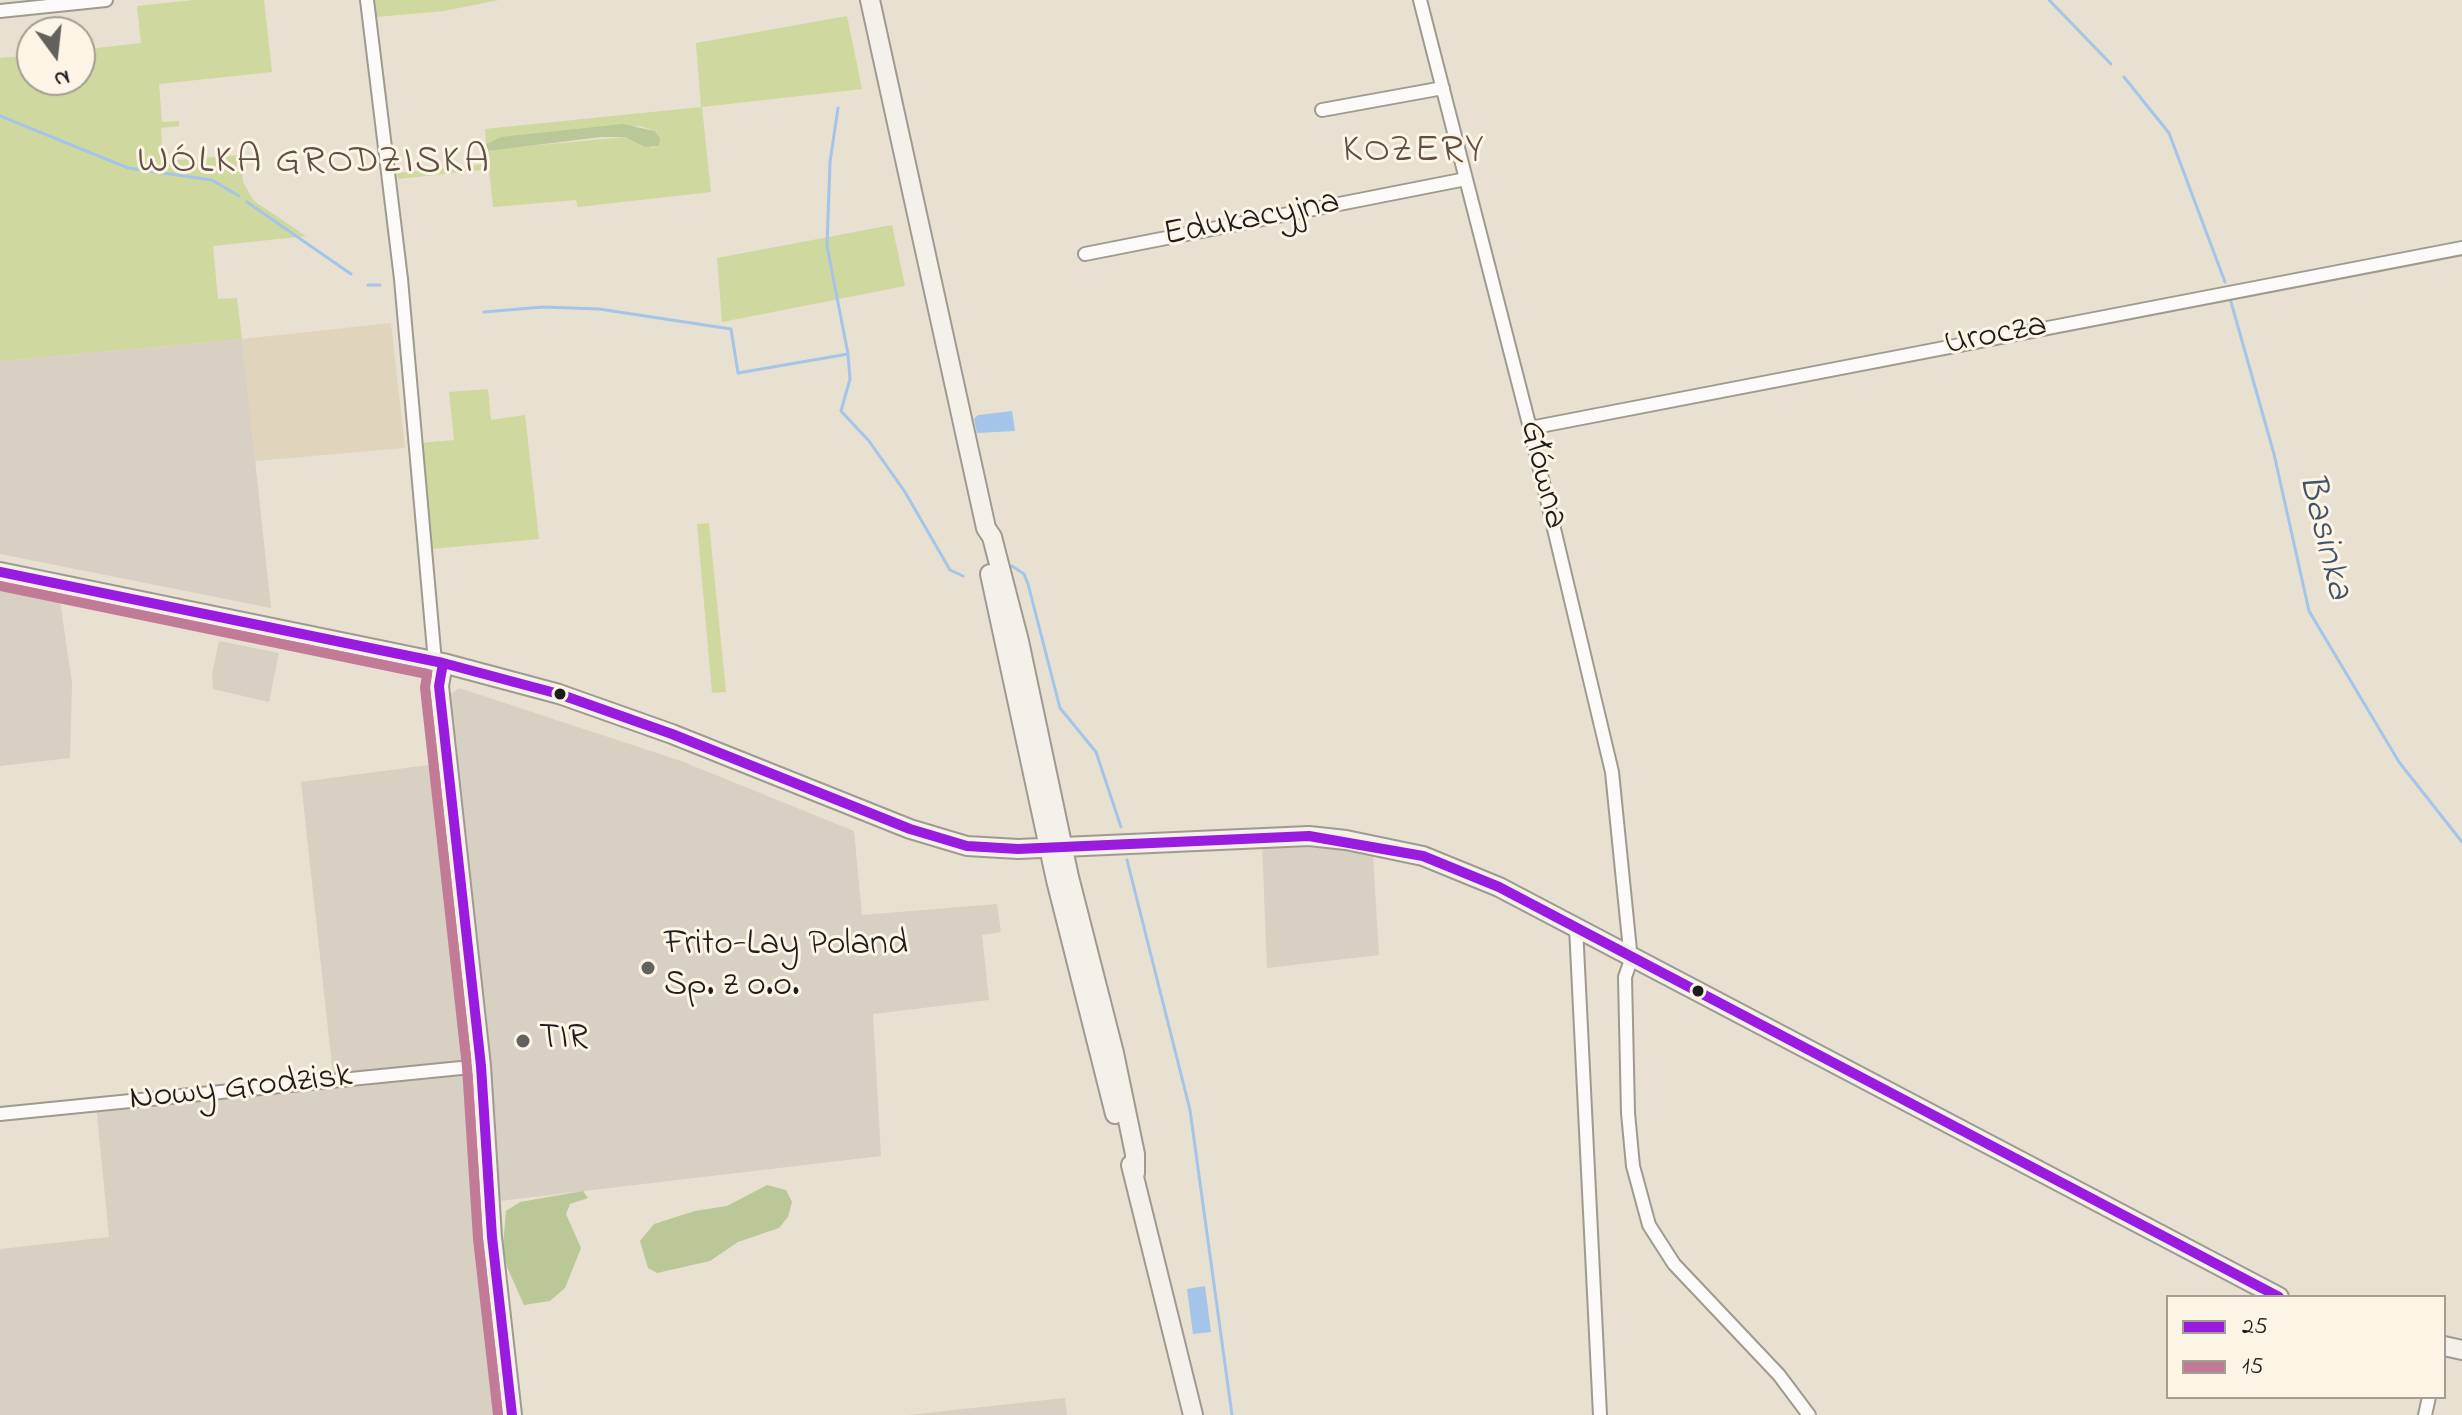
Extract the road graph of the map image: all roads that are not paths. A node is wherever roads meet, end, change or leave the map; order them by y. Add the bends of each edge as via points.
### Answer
1 (106, 0) edge
2 (367, 0) edge
3 (870, 0) edge
4 (1420, 0) edge
5 (0, 11) edge
6 (1443, 88) junction
7 (1322, 110) dead end
8 (1466, 179) junction
9 (2462, 248) edge
10 (1085, 254) dead end
11 (1530, 428) junction
12 (0, 572) edge
13 (439, 662) junction
14 (1056, 847) junction
15 (1576, 927) junction
16 (1630, 956) junction
17 (481, 1066) junction
18 (0, 1114) edge
19 (2275, 1295) edge
20 (512, 1415) edge
21 (1193, 1415) edge
22 (1600, 1415) edge
23 (1809, 1415) edge

1 - 5 street
2 - 13 street via 402,284
3 - 14 street via 986,528 1003,643
4 - 6 street, Główna
6 - 7 street
6 - 8 street, Główna
8 - 10 street, Edukacyjna
8 - 11 street, Główna
9 - 11 street, Urocza
11 - 16 street, Główna via 1612,772
12 - 13 street
13 - 14 street via 598,707 946,841 983,848
13 - 17 street
14 - 15 street via 1274,837 1346,840 1423,856 1463,871
14 - 21 street via 1101,1062 1135,1173
15 - 16 street
15 - 22 street
16 - 19 street
16 - 23 street, Główna via 1625,977 1628,1113 1633,1166 1649,1225 1674,1264 1779,1375
17 - 18 street, Nowy Grodzisk
17 - 20 street via 492,1237

